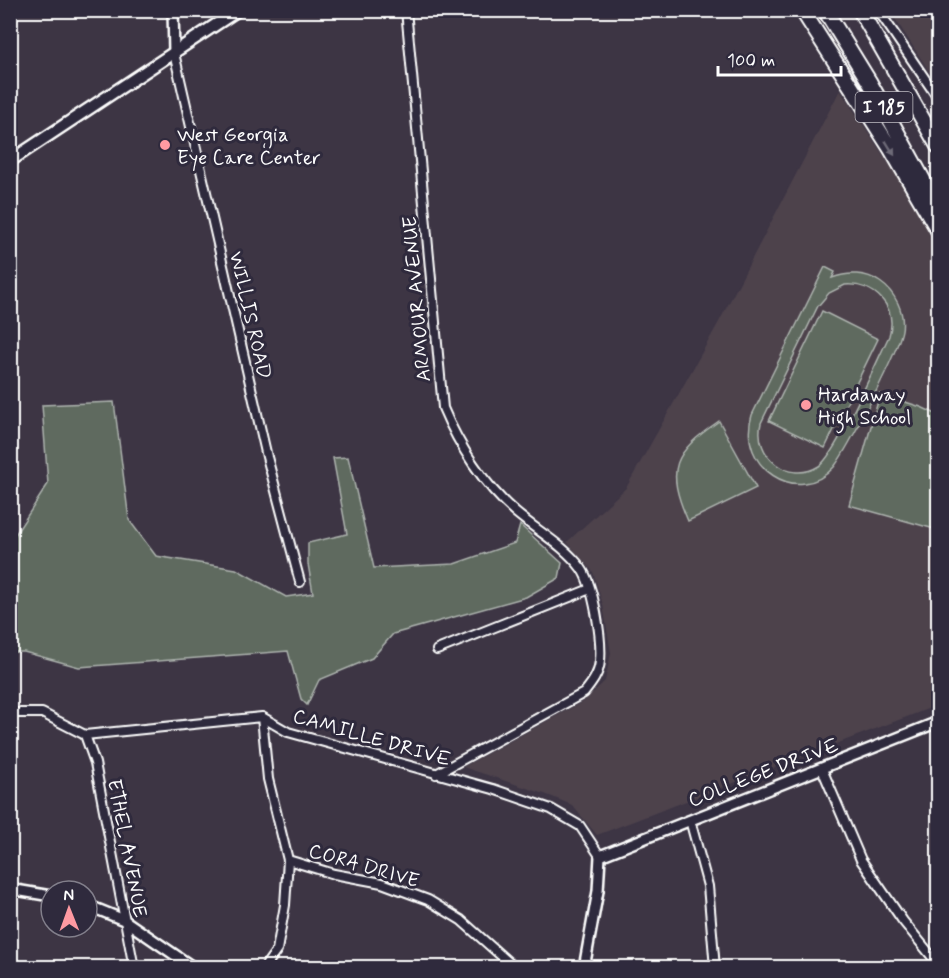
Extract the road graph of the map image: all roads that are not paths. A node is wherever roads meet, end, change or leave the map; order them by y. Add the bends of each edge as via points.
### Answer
1 (173, 10) edge
2 (209, 10) edge
3 (226, 10) edge
4 (238, 10) edge
5 (406, 10) edge
6 (802, 10) edge
7 (825, 10) edge
8 (860, 10) edge
9 (878, 10) edge
10 (174, 53) junction
11 (939, 98) edge
12 (939, 146) edge
13 (10, 161) edge
14 (939, 207) edge
15 (939, 230) edge
16 (300, 582) dead end
17 (590, 589) junction
18 (437, 650) dead end
19 (10, 713) edge
20 (262, 717) junction
21 (939, 722) edge
22 (85, 735) junction
23 (822, 769) junction
24 (436, 774) junction
25 (690, 820) junction
26 (600, 856) junction
27 (288, 860) junction
28 (10, 890) edge
29 (39, 894) edge
30 (99, 910) edge
31 (124, 920) junction
32 (939, 964) edge
33 (134, 968) edge
34 (194, 968) edge
35 (264, 968) edge
36 (516, 968) edge
37 (584, 968) edge
38 (714, 968) edge

1 - 10 street
2 - 3 street
4 - 10 main road
5 - 17 street, ARMOUR AVENUE via 443,408 455,436 502,498 582,569
6 -> 15 highway
7 - 14 highway, I 185
8 - 12 highway, I 185
9 - 11 street
10 - 13 main road
10 - 16 street, WILLIS ROAD via 267,457
17 - 18 street
17 - 24 street, ARMOUR AVENUE via 600,662 595,679 584,693
19 - 22 street via 42,713
20 - 22 street
20 - 24 street, CAMILLE DRIVE via 288,732
20 - 27 street via 268,778
21 - 23 street, COLLEGE DRIVE
22 - 31 street, ETHEL AVENUE via 95,763
23 - 25 street, COLLEGE DRIVE
23 - 32 street via 861,860
24 - 26 street, CAMILLE DRIVE via 551,809 580,826
25 - 26 street, COLLEGE DRIVE
25 - 38 street via 708,886
26 - 37 street
27 - 35 street via 277,950
27 - 36 street, CORA DRIVE via 382,883 428,900 461,920
28 - 29 street
30 - 31 street
31 - 33 street, ETHEL AVENUE
31 - 34 street

